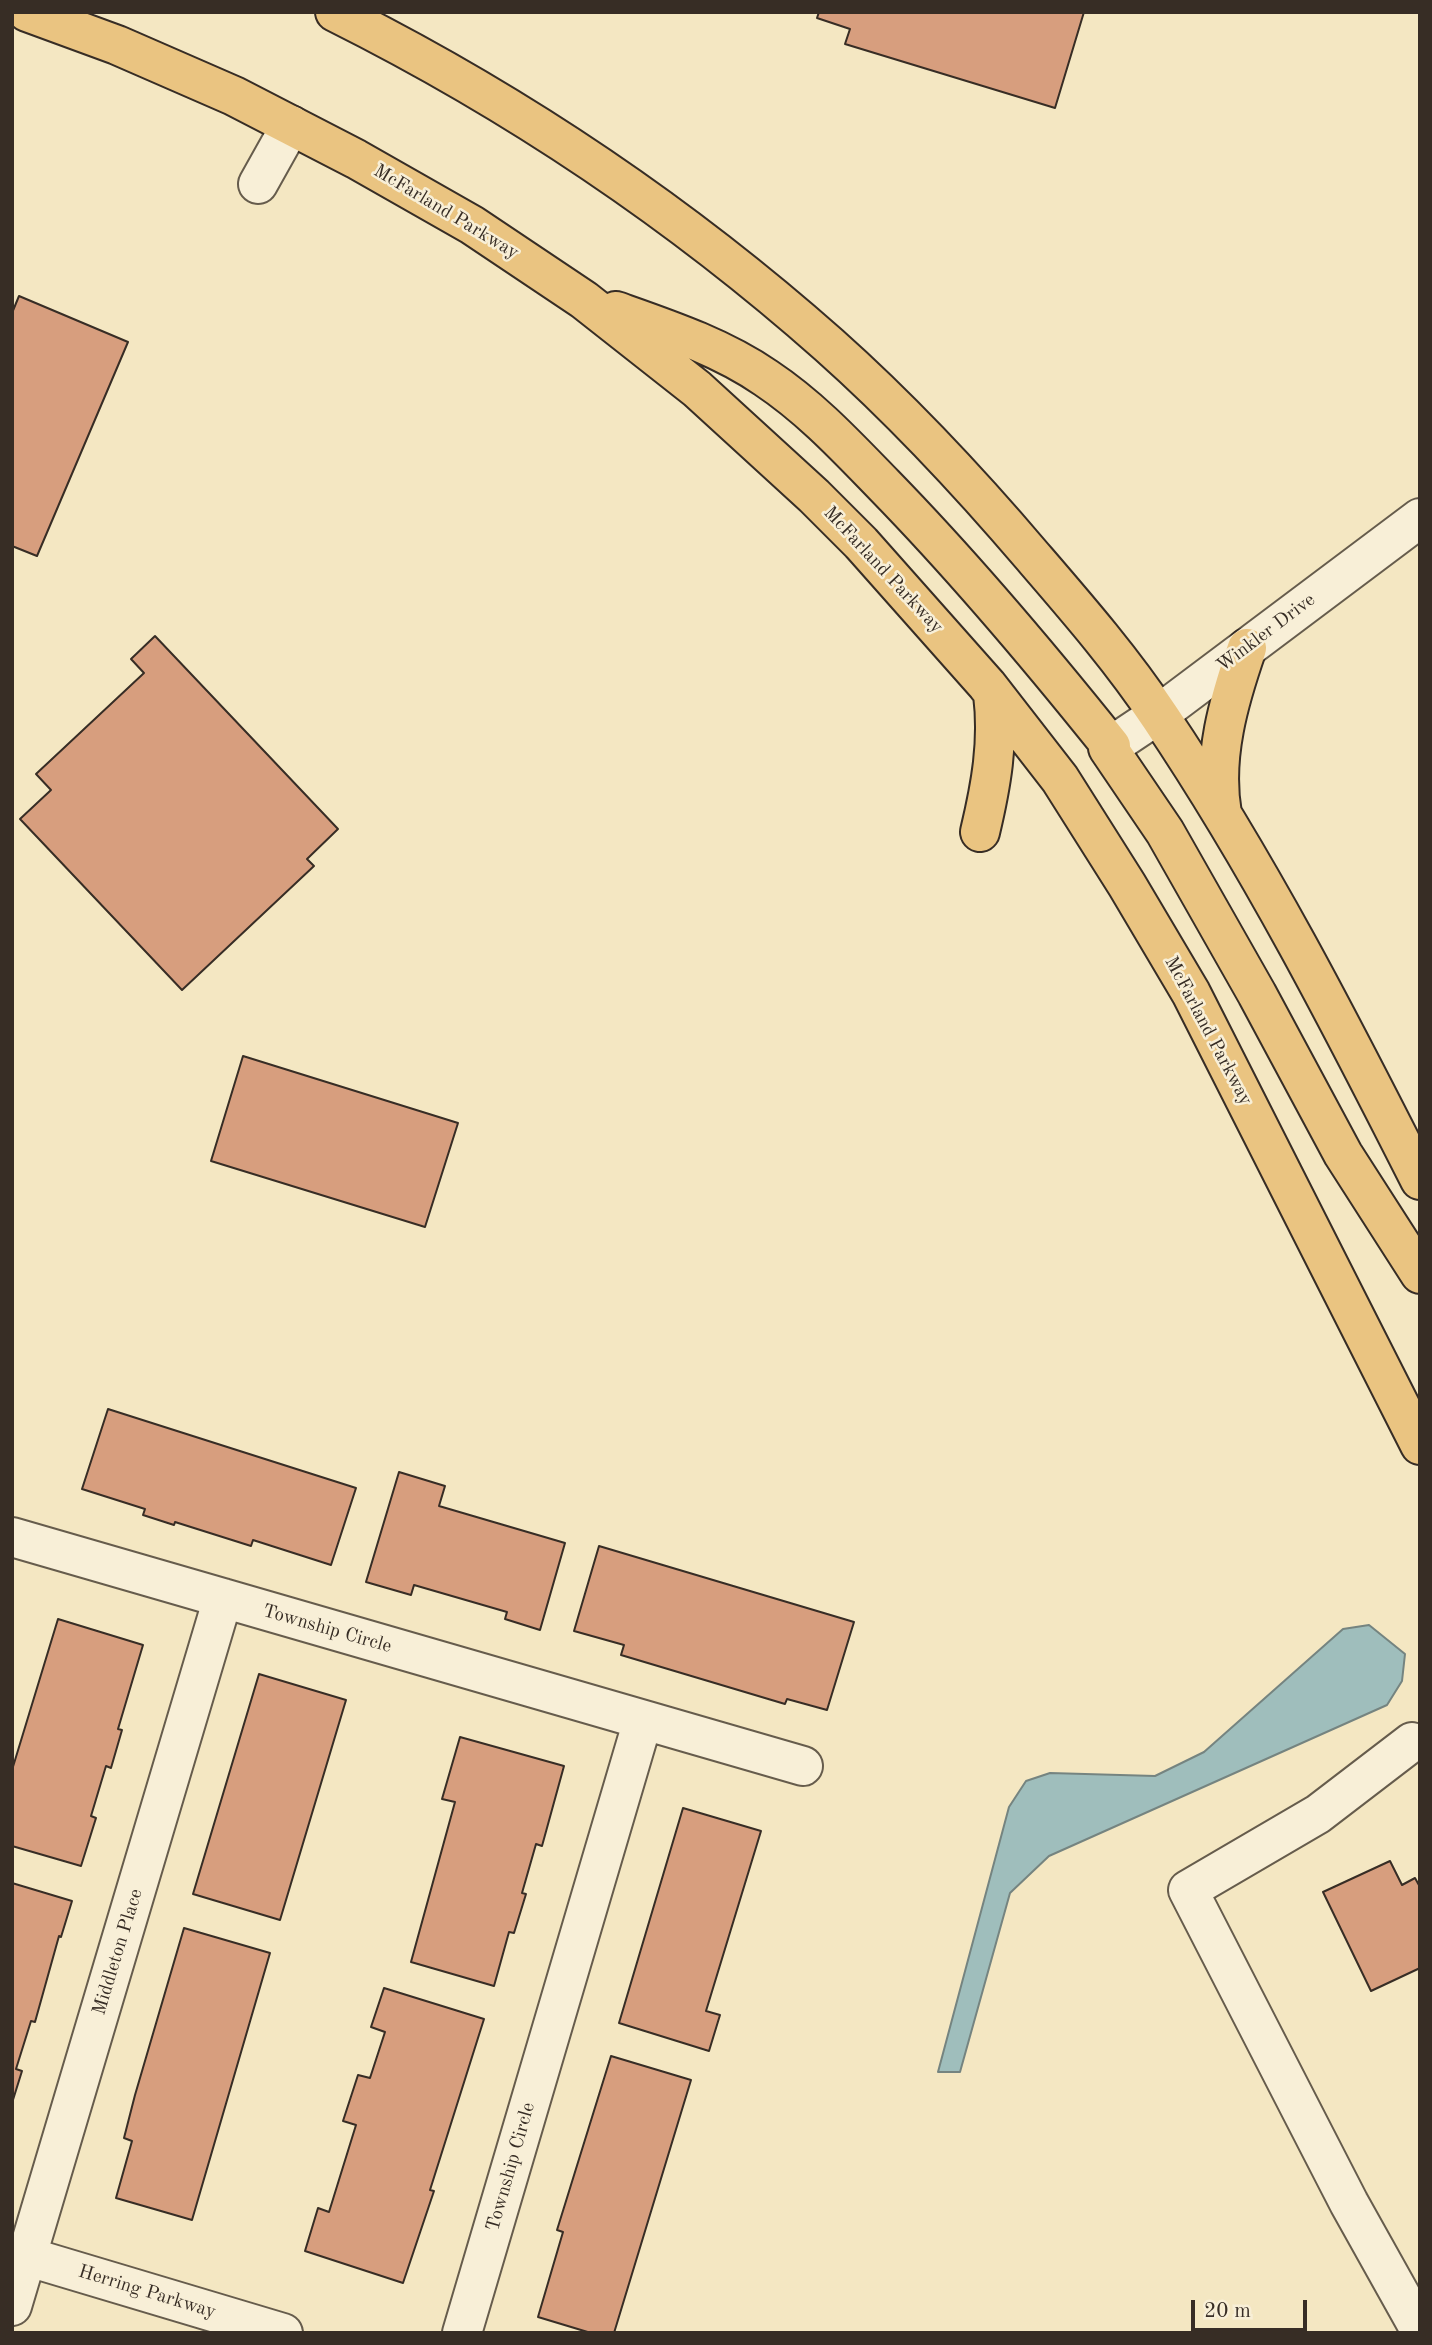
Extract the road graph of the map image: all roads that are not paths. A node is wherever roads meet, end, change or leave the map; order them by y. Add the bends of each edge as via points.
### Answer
1 (27, 12) edge
2 (335, 12) edge
3 (291, 125) junction
4 (258, 184) dead end
5 (584, 300) junction
6 (1420, 518) edge
7 (1247, 648) junction
8 (993, 694) junction
9 (1159, 714) junction
10 (1109, 747) junction
11 (1223, 816) junction
12 (980, 832) dead end
13 (1420, 1180) edge
14 (1420, 1274) edge
15 (1420, 1445) edge
16 (12, 1537) edge
17 (223, 1598) junction
18 (643, 1720) junction
19 (1417, 1738) edge
20 (803, 1766) dead end
21 (20, 2254) edge
22 (12, 2306) edge
23 (1420, 2330) edge
24 (283, 2333) edge
25 (462, 2333) edge

1 - 3 main road, McFarland Parkway via 129,49
2 - 9 main road via 457,77 605,170 775,298 833,348 971,486
3 - 4 street
3 - 5 main road, McFarland Parkway via 414,190
5 - 8 main road, McFarland Parkway via 697,388 814,496 901,587
5 - 10 main road via 722,353 802,404 920,522 1051,671
6 - 7 street, Winkler Drive
7 - 9 street, Winkler Drive
7 - 11 main road via 1224,732 1219,782
8 - 12 main road via 994,768
8 - 15 main road, McFarland Parkway via 1060,779 1191,993
9 - 10 street, Winkler Drive
9 - 11 main road
10 - 14 main road via 1165,832 1342,1154
11 - 13 main road via 1296,939
16 - 17 street, Township Circle
17 - 18 street, Township Circle
17 - 21 street, Middleton Place
18 - 20 street, Township Circle
18 - 25 street, Township Circle
19 - 23 street via 1318,1814 1188,1890 1349,2203
21 - 22 street, Middleton Place
21 - 24 street, Herring Parkway

